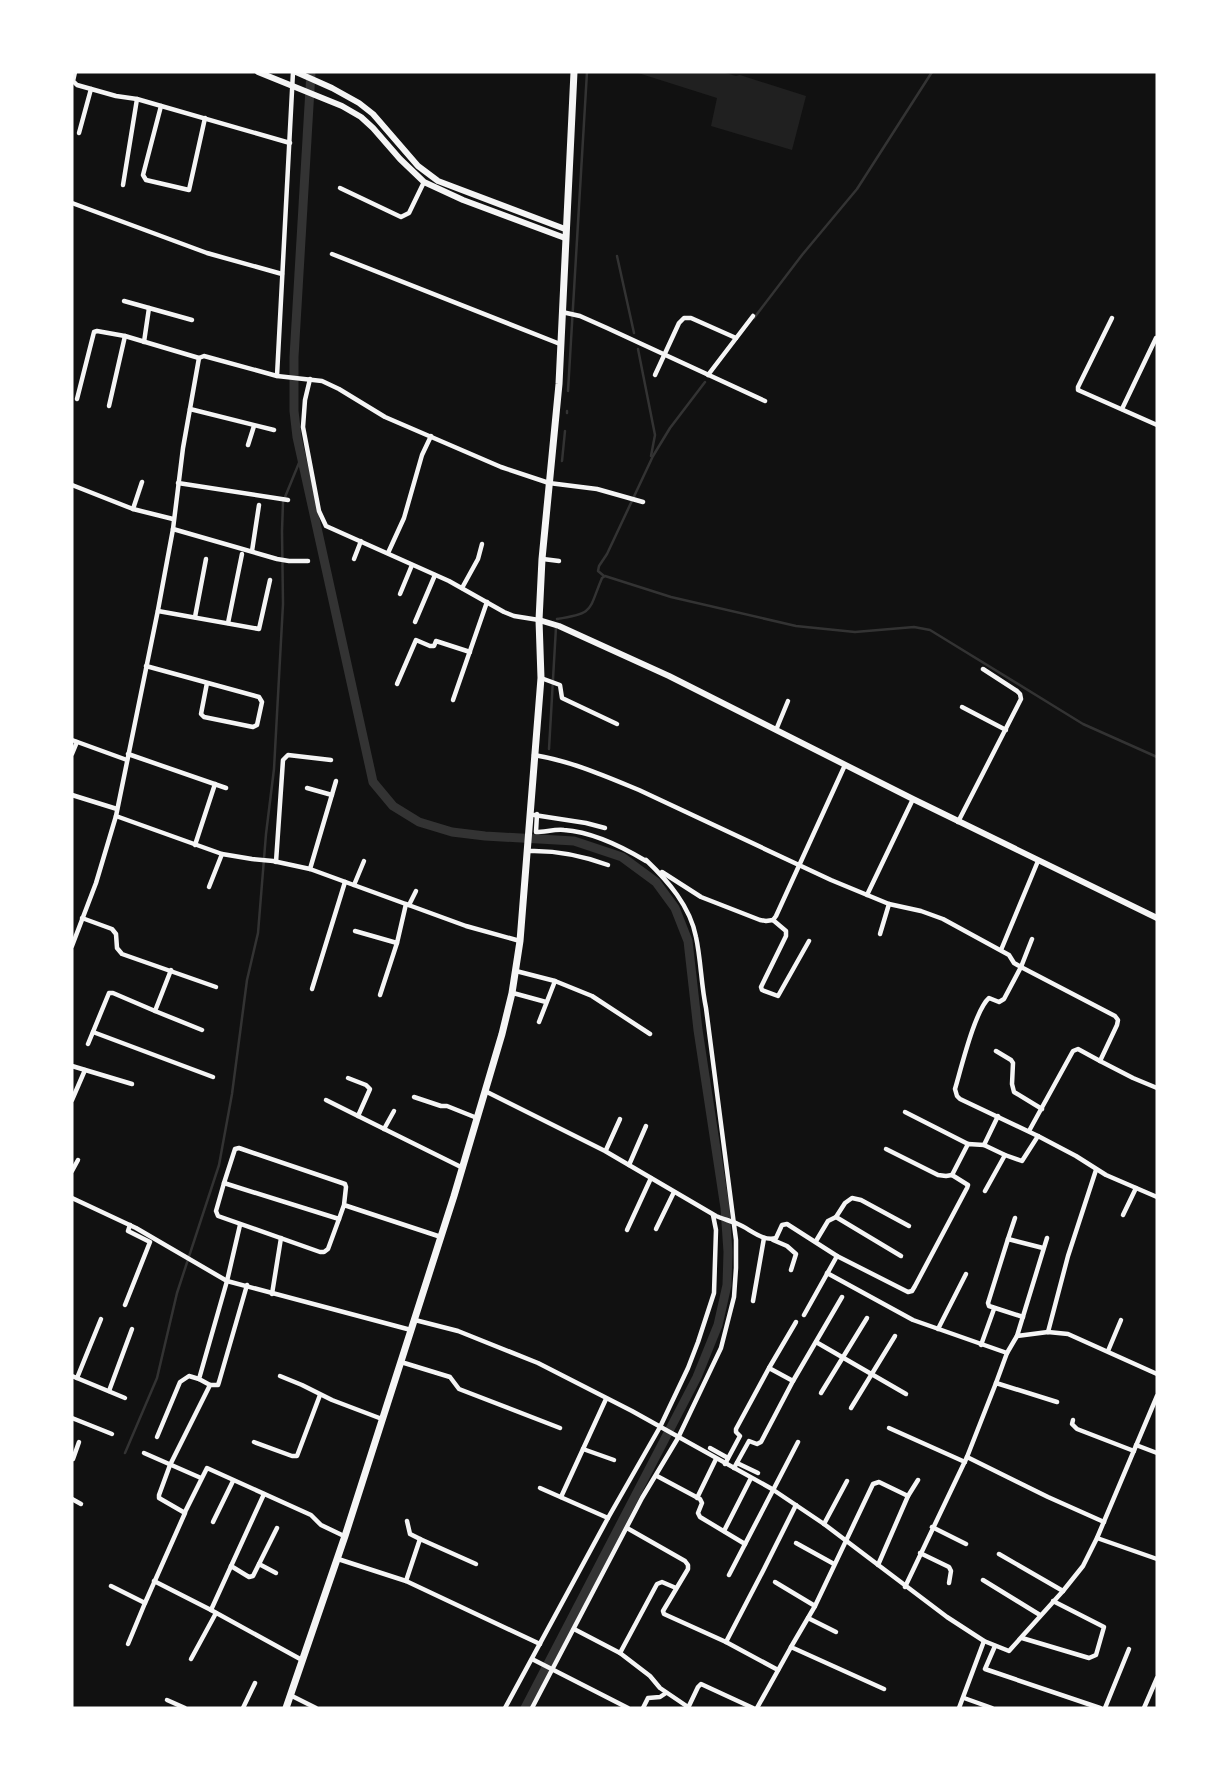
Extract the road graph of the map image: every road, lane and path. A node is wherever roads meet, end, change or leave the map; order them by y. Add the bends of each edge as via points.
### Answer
1 (75, 72) edge
2 (258, 72) edge
3 (296, 72) edge
4 (574, 72) edge
5 (295, 87) junction
6 (91, 89) junction
7 (137, 99) junction
8 (161, 106) junction
9 (205, 118) junction
10 (79, 133) dead end
11 (290, 143) junction
12 (424, 182) junction
13 (123, 185) dead end
14 (340, 188) dead end
15 (72, 203) edge
16 (565, 229) junction
17 (565, 238) junction
18 (332, 254) dead end
19 (282, 274) junction
20 (124, 301) dead end
21 (149, 308) junction
22 (565, 313) junction
23 (753, 316) dead end
24 (1112, 318) dead end
25 (192, 320) dead end
26 (125, 336) junction
27 (736, 338) junction
28 (1156, 338) edge
29 (144, 342) junction
30 (560, 344) junction
31 (664, 355) junction
32 (199, 358) junction
33 (654, 375) dead end
34 (708, 375) junction
35 (280, 376) junction
36 (309, 379) junction
37 (77, 399) dead end
38 (765, 401) dead end
39 (109, 406) dead end
40 (190, 408) junction
41 (1122, 409) junction
42 (1157, 425) edge
43 (254, 426) junction
44 (274, 430) dead end
45 (431, 436) junction
46 (248, 445) dead end
47 (142, 482) dead end
48 (178, 483) junction
49 (553, 483) junction
50 (72, 485) edge
51 (288, 500) dead end
52 (643, 502) dead end
53 (258, 505) dead end
54 (133, 509) junction
55 (173, 519) junction
56 (173, 528) junction
57 (361, 541) junction
58 (482, 544) dead end
59 (251, 551) junction
60 (388, 553) junction
61 (243, 554) dead end
62 (206, 559) dead end
63 (354, 559) dead end
64 (309, 561) dead end
65 (412, 565) junction
66 (435, 575) junction
67 (270, 580) dead end
68 (462, 588) junction
69 (400, 594) dead end
70 (487, 602) junction
71 (158, 611) junction
72 (195, 617) junction
73 (539, 620) junction
74 (415, 622) dead end
75 (228, 623) junction
76 (470, 652) junction
77 (146, 666) junction
78 (983, 669) dead end
79 (545, 679) junction
80 (207, 683) junction
81 (397, 684) dead end
82 (453, 701) dead end
83 (788, 701) dead end
84 (962, 707) dead end
85 (617, 724) dead end
86 (776, 730) junction
87 (1006, 730) junction
88 (74, 741) edge
89 (72, 754) edge
90 (537, 755) junction
91 (127, 757) junction
92 (331, 760) dead end
93 (845, 765) junction
94 (336, 781) dead end
95 (215, 784) junction
96 (226, 788) dead end
97 (307, 788) dead end
98 (72, 795) edge
99 (332, 795) junction
100 (913, 800) junction
101 (117, 809) junction
102 (535, 815) junction
103 (116, 816) junction
104 (958, 822) junction
105 (605, 828) dead end
106 (194, 845) junction
107 (527, 850) junction
108 (222, 854) junction
109 (646, 860) junction
110 (275, 861) junction
111 (364, 861) dead end
112 (1038, 861) junction
113 (608, 865) dead end
114 (800, 865) junction
115 (310, 869) junction
116 (345, 883) junction
117 (354, 885) junction
118 (209, 887) dead end
119 (416, 891) dead end
120 (867, 895) junction
121 (408, 904) junction
122 (889, 904) junction
123 (82, 918) junction
124 (1157, 918) edge
125 (773, 920) junction
126 (355, 931) dead end
127 (880, 933) dead end
128 (1032, 939) dead end
129 (520, 941) junction
130 (809, 941) dead end
131 (397, 943) junction
132 (72, 946) edge
133 (1000, 950) junction
134 (1021, 967) junction
135 (171, 970) junction
136 (515, 970) junction
137 (555, 981) junction
138 (216, 987) dead end
139 (312, 989) dead end
140 (512, 993) junction
141 (380, 995) dead end
142 (546, 1002) junction
143 (155, 1011) junction
144 (539, 1022) dead end
145 (202, 1030) dead end
146 (93, 1032) junction
147 (650, 1034) dead end
148 (88, 1044) dead end
149 (996, 1051) dead end
150 (1100, 1061) junction
151 (72, 1066) edge
152 (85, 1070) junction
153 (213, 1077) dead end
154 (348, 1078) dead end
155 (132, 1084) dead end
156 (1157, 1088) edge
157 (485, 1090) junction
158 (414, 1097) dead end
159 (72, 1100) edge
160 (326, 1100) dead end
161 (1042, 1109) junction
162 (394, 1111) dead end
163 (905, 1112) dead end
164 (358, 1116) junction
165 (998, 1116) junction
166 (477, 1118) junction
167 (620, 1119) dead end
168 (646, 1126) dead end
169 (384, 1129) junction
170 (1029, 1131) junction
171 (1038, 1136) junction
172 (968, 1144) junction
173 (984, 1145) junction
174 (886, 1149) dead end
175 (606, 1151) junction
176 (1005, 1155) junction
177 (78, 1160) dead end
178 (629, 1166) junction
179 (463, 1168) junction
180 (1096, 1170) junction
181 (72, 1171) edge
182 (952, 1175) junction
183 (651, 1178) junction
184 (223, 1183) junction
185 (1136, 1188) junction
186 (985, 1191) dead end
187 (674, 1192) junction
188 (1157, 1197) edge
189 (72, 1198) edge
190 (344, 1205) junction
191 (714, 1215) junction
192 (1123, 1215) dead end
193 (836, 1217) junction
194 (1015, 1218) dead end
195 (339, 1219) junction
196 (732, 1222) junction
197 (130, 1225) junction
198 (240, 1225) junction
199 (909, 1226) dead end
200 (656, 1229) dead end
201 (626, 1230) dead end
202 (441, 1237) junction
203 (281, 1238) junction
204 (764, 1238) junction
205 (1046, 1238) dead end
206 (1008, 1239) junction
207 (773, 1240) junction
208 (816, 1241) junction
209 (1043, 1248) junction
210 (836, 1256) junction
211 (901, 1256) dead end
212 (790, 1270) dead end
213 (827, 1273) junction
214 (966, 1274) dead end
215 (227, 1281) junction
216 (247, 1286) junction
217 (272, 1294) junction
218 (842, 1297) dead end
219 (753, 1301) dead end
220 (125, 1304) dead end
221 (994, 1309) junction
222 (804, 1315) dead end
223 (1023, 1317) junction
224 (867, 1318) dead end
225 (101, 1319) dead end
226 (415, 1320) junction
227 (1121, 1320) dead end
228 (796, 1322) dead end
229 (132, 1329) dead end
230 (938, 1329) junction
231 (411, 1330) junction
232 (1048, 1332) junction
233 (895, 1336) dead end
234 (1017, 1336) junction
235 (816, 1341) junction
236 (981, 1345) junction
237 (1108, 1351) junction
238 (1007, 1353) junction
239 (843, 1357) junction
240 (401, 1362) junction
241 (769, 1368) junction
242 (872, 1374) junction
243 (1157, 1374) edge
244 (280, 1376) dead end
245 (74, 1377) edge
246 (199, 1379) junction
247 (793, 1381) junction
248 (996, 1383) junction
249 (210, 1385) junction
250 (109, 1391) junction
251 (821, 1393) dead end
252 (906, 1394) dead end
253 (320, 1395) junction
254 (1157, 1396) edge
255 (125, 1398) dead end
256 (606, 1399) junction
257 (1057, 1402) dead end
258 (851, 1408) dead end
259 (72, 1418) edge
260 (383, 1420) junction
261 (1073, 1420) dead end
262 (560, 1428) dead end
263 (661, 1428) junction
264 (888, 1428) dead end
265 (112, 1434) dead end
266 (740, 1436) junction
267 (157, 1437) dead end
268 (677, 1438) junction
269 (749, 1441) junction
270 (254, 1442) dead end
271 (798, 1442) dead end
272 (79, 1443) dead end
273 (1136, 1445) junction
274 (710, 1448) dead end
275 (583, 1449) junction
276 (1134, 1451) junction
277 (144, 1452) dead end
278 (1157, 1453) edge
279 (729, 1458) junction
280 (716, 1459) junction
281 (72, 1460) edge
282 (614, 1460) dead end
283 (966, 1460) junction
284 (725, 1464) junction
285 (170, 1465) junction
286 (736, 1466) junction
287 (758, 1473) dead end
288 (656, 1475) junction
289 (201, 1478) junction
290 (751, 1478) junction
291 (918, 1480) dead end
292 (233, 1481) junction
293 (847, 1481) dead end
294 (540, 1488) dead end
295 (772, 1489) junction
296 (264, 1494) junction
297 (908, 1496) junction
298 (561, 1497) junction
299 (697, 1498) junction
300 (72, 1499) edge
301 (81, 1504) dead end
302 (796, 1505) junction
303 (185, 1512) junction
304 (608, 1518) junction
305 (407, 1521) dead end
306 (1104, 1521) junction
307 (213, 1522) dead end
308 (824, 1524) junction
309 (932, 1527) junction
310 (277, 1528) dead end
311 (627, 1528) junction
312 (724, 1531) junction
313 (345, 1536) junction
314 (1097, 1538) junction
315 (420, 1539) junction
316 (846, 1541) junction
317 (796, 1543) dead end
318 (745, 1544) junction
319 (966, 1544) dead end
320 (920, 1553) junction
321 (999, 1554) dead end
322 (337, 1559) junction
323 (1157, 1559) edge
324 (258, 1564) junction
325 (476, 1564) dead end
326 (834, 1564) junction
327 (878, 1565) junction
328 (231, 1566) junction
329 (276, 1573) dead end
330 (729, 1575) dead end
331 (983, 1580) dead end
332 (154, 1581) junction
333 (406, 1581) junction
334 (775, 1582) dead end
335 (949, 1583) dead end
336 (111, 1586) dead end
337 (905, 1587) junction
338 (676, 1588) junction
339 (1063, 1591) junction
340 (1053, 1601) junction
341 (145, 1603) junction
342 (814, 1606) junction
343 (213, 1611) junction
344 (1040, 1615) junction
345 (808, 1618) junction
346 (574, 1629) junction
347 (836, 1632) dead end
348 (1022, 1638) junction
349 (984, 1641) junction
350 (726, 1642) junction
351 (128, 1644) dead end
352 (540, 1644) junction
353 (995, 1646) junction
354 (791, 1647) junction
355 (1129, 1649) dead end
356 (620, 1653) junction
357 (191, 1659) dead end
358 (302, 1660) junction
359 (533, 1660) junction
360 (974, 1665) junction
361 (985, 1668) junction
362 (551, 1670) junction
363 (778, 1670) junction
364 (1157, 1678) edge
365 (255, 1683) dead end
366 (884, 1689) dead end
367 (666, 1693) junction
368 (290, 1695) junction
369 (964, 1698) junction
370 (1070, 1699) junction
371 (167, 1700) dead end
372 (185, 1708) edge
373 (243, 1708) edge
374 (286, 1708) edge
375 (316, 1708) edge
376 (505, 1708) edge
377 (532, 1708) edge
378 (628, 1708) edge
379 (643, 1708) edge
380 (688, 1708) edge
381 (755, 1708) edge
382 (959, 1708) edge
383 (992, 1708) edge
384 (1067, 1708) edge
385 (1100, 1708) edge
386 (1105, 1708) edge
387 (1144, 1708) edge

1 - 6 street via 74,84
2 - 5 main road
3 - 5 street
3 - 16 main road via 359,103 438,181
4 - 16 main road
5 - 11 street
5 - 12 main road via 361,117
6 - 7 street
6 - 10 street
7 - 8 street
7 - 13 street
8 - 9 street
8 - 9 street via 143,175 146,180 189,190
9 - 11 street
11 - 19 street
12 - 14 street via 409,214 401,217
12 - 17 main road
15 - 19 street via 207,253
16 - 17 main road
17 - 22 main road
18 - 30 street
19 - 35 street
20 - 21 street
21 - 25 street
21 - 29 street
22 - 30 main road
22 - 31 street
23 - 27 street
24 - 41 street via 1078,390
26 - 29 street
26 - 37 street via 94,332
26 - 39 street
27 - 31 street via 684,318
27 - 34 street
28 - 41 street
29 - 32 street
30 - 49 main road
31 - 33 street
31 - 34 street
32 - 35 street
32 - 40 street
34 - 38 street
35 - 36 street
36 - 45 street via 322,381 385,417
36 - 57 street via 304,435 319,511 331,529
40 - 43 street
40 - 48 street
41 - 42 street
43 - 44 street
43 - 46 street
45 - 49 street via 501,467
45 - 60 street
47 - 54 street
48 - 51 street
48 - 55 street
49 - 52 street
49 - 73 main road via 551,560
50 - 54 street
53 - 59 street
54 - 55 street
55 - 56 street
56 - 59 street
56 - 71 street
57 - 60 street
57 - 63 street
58 - 68 street
59 - 64 street
60 - 65 street
61 - 75 street
62 - 72 street
65 - 66 street
65 - 69 street
66 - 68 street
66 - 74 street
67 - 75 street via 260,629
68 - 70 street
70 - 73 street via 514,616
70 - 76 street
71 - 72 street
71 - 77 street
72 - 75 street
73 - 79 main road
73 - 86 main road via 669,676
76 - 81 street via 416,640
76 - 82 street
77 - 80 street
77 - 91 street
78 - 87 street via 1020,694 1020,704
79 - 85 street via 560,685 562,698
79 - 90 main road
80 - 80 street via 204,717 257,725 259,697
83 - 86 street
84 - 87 street
86 - 93 main road
87 - 104 street
88 - 89 street
88 - 91 street
90 - 102 main road
90 - 114 street via 639,790
91 - 95 street
91 - 101 street
92 - 110 street via 285,756
93 - 100 main road
93 - 114 street
94 - 99 street
95 - 96 street
95 - 106 street
97 - 99 street
98 - 101 street
99 - 115 street
100 - 104 main road
100 - 120 street
101 - 103 street
102 - 105 street
102 - 107 main road
102 - 109 street via 536,832 592,835
103 - 106 street
103 - 123 street
104 - 112 main road
106 - 108 street
107 - 113 street via 565,852
107 - 129 main road
108 - 110 street
108 - 118 street
109 - 125 street via 701,897 760,920
109 - 196 street via 674,890 696,937
110 - 115 street
111 - 117 street
112 - 124 main road
112 - 133 street
114 - 120 street
114 - 125 street
115 - 116 street
116 - 117 street
116 - 139 street
117 - 121 street
119 - 121 street
120 - 122 street
121 - 129 street
121 - 131 street
122 - 127 street
122 - 133 street via 943,919
123 - 132 street
123 - 135 street via 112,929 122,954
125 - 130 street via 787,934 762,990 778,996
126 - 131 street
128 - 134 street
129 - 136 main road
131 - 141 street
133 - 134 street
134 - 150 street via 1115,1016 1117,1025
134 - 165 street via 1002,1002 989,998 984,1003 955,1089 960,1099
135 - 138 street
135 - 143 street
136 - 137 street
136 - 140 main road
137 - 142 street
137 - 147 street via 592,996
140 - 142 street
140 - 157 main road
142 - 144 street
143 - 145 street
143 - 146 street via 109,993
146 - 148 street
146 - 153 street
149 - 161 street via 1013,1063 1014,1092
150 - 156 street
150 - 161 street via 1079,1048 1073,1051
151 - 152 street
152 - 155 street
152 - 159 street
154 - 164 street via 370,1089
157 - 166 main road
157 - 175 street
158 - 166 street
160 - 164 street
161 - 170 street
162 - 169 street
163 - 172 street
164 - 169 street
165 - 170 street
165 - 173 street
166 - 179 main road
167 - 175 street
168 - 178 street
169 - 179 street
170 - 171 street
171 - 176 street via 1022,1161
171 - 180 street
172 - 173 street
172 - 182 street
173 - 176 street
174 - 182 street via 938,1175
175 - 178 street
176 - 186 street
177 - 181 street
178 - 183 street
179 - 202 main road
180 - 185 street
180 - 232 street
182 - 210 street via 967,1182 967,1188 912,1291
183 - 187 street
183 - 201 street
184 - 190 street via 234,1149 239,1148 345,1184
184 - 195 street
184 - 198 street via 217,1214
185 - 188 street
185 - 192 street
187 - 191 street
187 - 200 street
189 - 197 street
190 - 195 street
190 - 202 street
191 - 196 street
191 - 263 street via 714,1293
193 - 199 street via 852,1198
193 - 208 street
193 - 211 street
194 - 206 street
195 - 203 street via 324,1252
196 - 204 street
196 - 268 street via 736,1240 734,1297 717,1357
197 - 215 street
197 - 220 street via 128,1231 150,1242
198 - 203 street
198 - 215 street
202 - 226 main road
203 - 217 street
204 - 207 street
204 - 219 street
205 - 209 street
206 - 209 street
206 - 221 street via 988,1303
207 - 208 street via 788,1224
207 - 212 street via 796,1254
208 - 210 street
209 - 223 street
210 - 213 street
213 - 222 street
213 - 230 street via 913,1321
214 - 230 street
215 - 216 street
215 - 246 street
216 - 217 street
216 - 249 street via 218,1385
217 - 231 street
218 - 235 street
221 - 223 street
221 - 236 street
223 - 234 street
224 - 239 street
225 - 245 street
226 - 231 main road
226 - 256 street via 505,1348
227 - 237 street
228 - 241 street
229 - 250 street
230 - 236 street
231 - 240 main road
232 - 234 street
232 - 237 street via 1068,1334
233 - 242 street
234 - 238 street
235 - 239 street
235 - 247 street
236 - 238 street
237 - 243 street
238 - 248 street
239 - 242 street
239 - 251 street
240 - 260 main road
240 - 262 street via 450,1377 459,1389
241 - 247 street
241 - 266 street via 736,1429
242 - 252 street
242 - 258 street
244 - 253 street
245 - 250 street
246 - 249 street
246 - 267 street via 189,1376 180,1382
247 - 269 street via 761,1442
248 - 257 street
248 - 283 street
249 - 285 street
250 - 255 street
253 - 260 street
253 - 270 street via 297,1456
254 - 273 street
256 - 263 street
256 - 275 street
259 - 265 street
260 - 313 main road
261 - 276 street via 1074,1427 1085,1433
263 - 268 street
263 - 304 street
264 - 283 street
266 - 269 street
266 - 279 street
268 - 280 street
268 - 288 street
269 - 286 street
271 - 295 street
272 - 281 street
273 - 276 street
273 - 278 street
274 - 279 street
275 - 282 street
275 - 298 street
276 - 306 street
277 - 285 street
279 - 284 street
280 - 284 street
280 - 299 street
283 - 306 street
283 - 309 street
284 - 286 street
285 - 289 street
285 - 303 street via 159,1496
286 - 287 street
286 - 290 street
288 - 299 street
288 - 311 street
289 - 292 street via 207,1468
289 - 303 street
290 - 295 street
290 - 312 street
291 - 297 street
292 - 296 street
292 - 307 street
293 - 308 street
294 - 298 street
295 - 302 street
295 - 318 street
296 - 313 street
296 - 328 street
297 - 316 street via 879,1482 873,1484
297 - 327 street
298 - 304 street
299 - 312 street via 702,1503 699,1516
300 - 301 street
302 - 308 street
302 - 350 street
303 - 332 street
304 - 352 street
305 - 315 street via 410,1534
306 - 314 street
308 - 316 street
309 - 319 street
309 - 320 street
310 - 324 street
311 - 338 street via 687,1563
311 - 346 street
312 - 318 street
313 - 322 main road
314 - 323 street
314 - 339 street
315 - 325 street
315 - 333 street
316 - 326 street
316 - 327 street
317 - 326 street
318 - 330 street
320 - 335 street via 949,1567
320 - 337 street
321 - 339 street
322 - 333 street
322 - 358 main road
324 - 328 street via 250,1577
324 - 329 street
326 - 342 street
327 - 337 street
328 - 343 street
331 - 344 street
332 - 341 street
332 - 343 street
333 - 352 street
334 - 342 street
336 - 341 street
337 - 349 street
338 - 350 street via 664,1614
338 - 356 street via 657,1584
339 - 340 street
340 - 344 street
340 - 348 street via 1104,1627 1097,1654 1089,1658
341 - 351 street
342 - 345 street
343 - 357 street
343 - 358 street
344 - 348 street
345 - 347 street
345 - 354 street
346 - 356 street
346 - 362 street
348 - 353 street via 1009,1651
349 - 353 street
349 - 360 street
350 - 363 street
352 - 359 street
353 - 361 street
354 - 363 street
354 - 366 street
355 - 386 street
356 - 367 street
358 - 368 main road
359 - 362 street
359 - 376 street
360 - 361 street
360 - 369 street
361 - 370 street
362 - 377 street
362 - 378 street
363 - 381 street
364 - 387 street
365 - 373 street
367 - 379 street via 648,1698
367 - 380 street
368 - 374 main road
368 - 375 street
369 - 382 street
369 - 383 street
370 - 384 street
370 - 385 street
371 - 372 street
380 - 381 street via 701,1684

